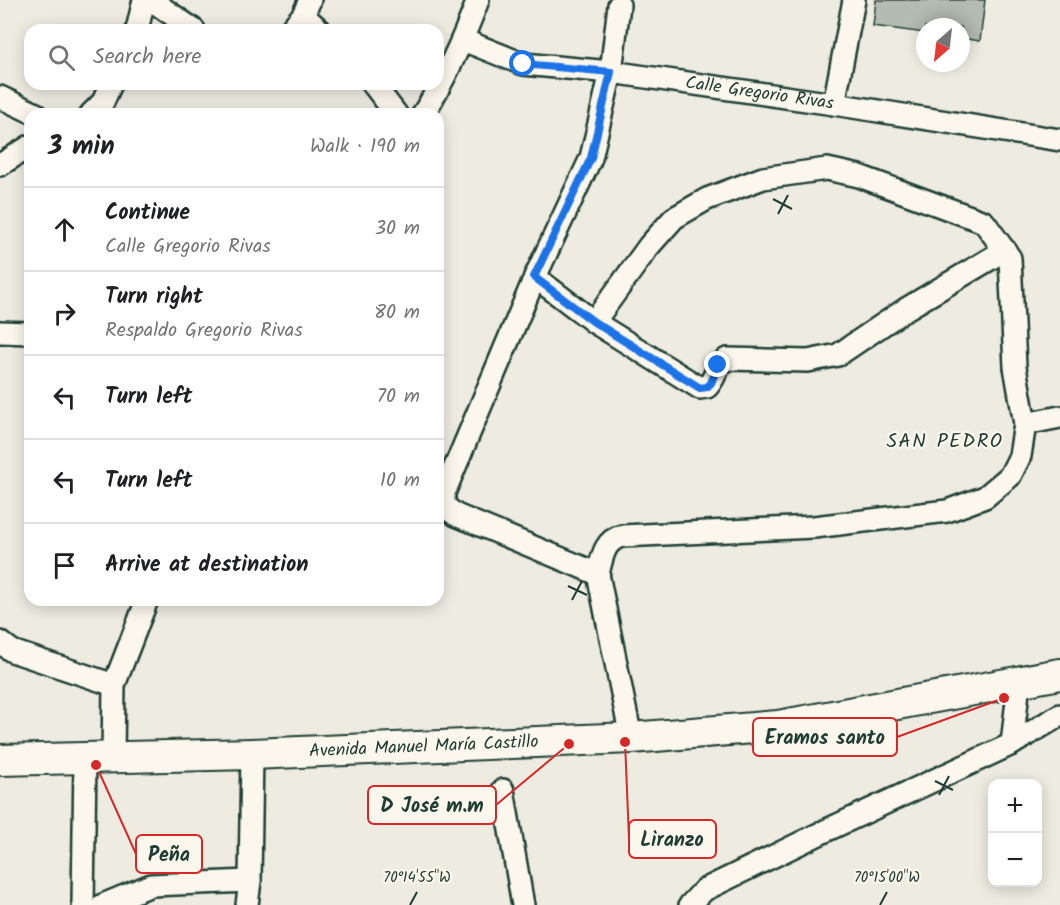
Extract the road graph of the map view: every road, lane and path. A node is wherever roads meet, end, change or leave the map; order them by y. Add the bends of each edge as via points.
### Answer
1 (144, 0) edge
2 (151, 0) edge
3 (478, 0) edge
4 (854, 0) edge
5 (619, 5) dead end
6 (138, 24) edge
7 (185, 24) edge
8 (463, 40) junction
9 (611, 72) junction
10 (444, 80) edge
11 (108, 90) edge
12 (378, 90) edge
13 (438, 90) edge
14 (0, 97) edge
15 (834, 104) junction
16 (24, 108) edge
17 (98, 108) edge
18 (391, 108) edge
19 (427, 108) edge
20 (1060, 140) edge
21 (24, 150) edge
22 (0, 165) edge
23 (1005, 250) junction
24 (534, 277) junction
25 (594, 322) junction
26 (0, 332) edge
27 (24, 333) edge
28 (1060, 417) edge
29 (1025, 424) junction
30 (598, 573) junction
31 (145, 606) edge
32 (0, 642) edge
33 (1060, 674) edge
34 (1019, 683) junction
35 (114, 685) junction
36 (1060, 715) edge
37 (631, 738) junction
38 (1012, 744) junction
39 (252, 754) junction
40 (99, 758) junction
41 (0, 760) edge
42 (503, 790) dead end
43 (250, 881) junction
44 (84, 905) edge
45 (103, 905) edge
46 (247, 905) edge
47 (523, 905) edge
48 (690, 905) edge

1 - 6 street
2 - 7 street
3 - 8 street
4 - 15 street
5 - 9 street
8 - 9 street, Calle Gregorio Rivas via 523,64
8 - 10 street
9 - 15 street, Calle Gregorio Rivas
9 - 24 street via 591,158
11 - 17 street
12 - 18 street
13 - 19 street
14 - 16 street
15 - 20 street, Calle Gregorio Rivas
21 - 22 street
23 - 25 street via 838,355 808,361 727,359 718,365 707,387 700,388
23 - 25 street via 984,222 859,176 827,169 763,178 707,199 674,218
23 - 29 street via 1010,258 1015,367
24 - 25 street
24 - 30 street via 444,493 444,506 456,515
26 - 27 street
28 - 29 street
29 - 30 street via 1020,456 1010,476 986,497 947,511 814,527 622,536 606,545
30 - 37 street
31 - 35 street
32 - 35 street via 12,651
33 - 34 street, Avenida Manuel María Castillo
34 - 37 street, Avenida Manuel María Castillo via 778,726
34 - 38 street
35 - 40 street
36 - 38 street
37 - 39 street, Avenida Manuel María Castillo
38 - 48 street via 704,890
39 - 40 street, Avenida Manuel María Castillo
39 - 43 street
40 - 41 street, Avenida Manuel María Castillo
40 - 44 street
42 - 47 street
43 - 45 street via 151,885
43 - 46 street

